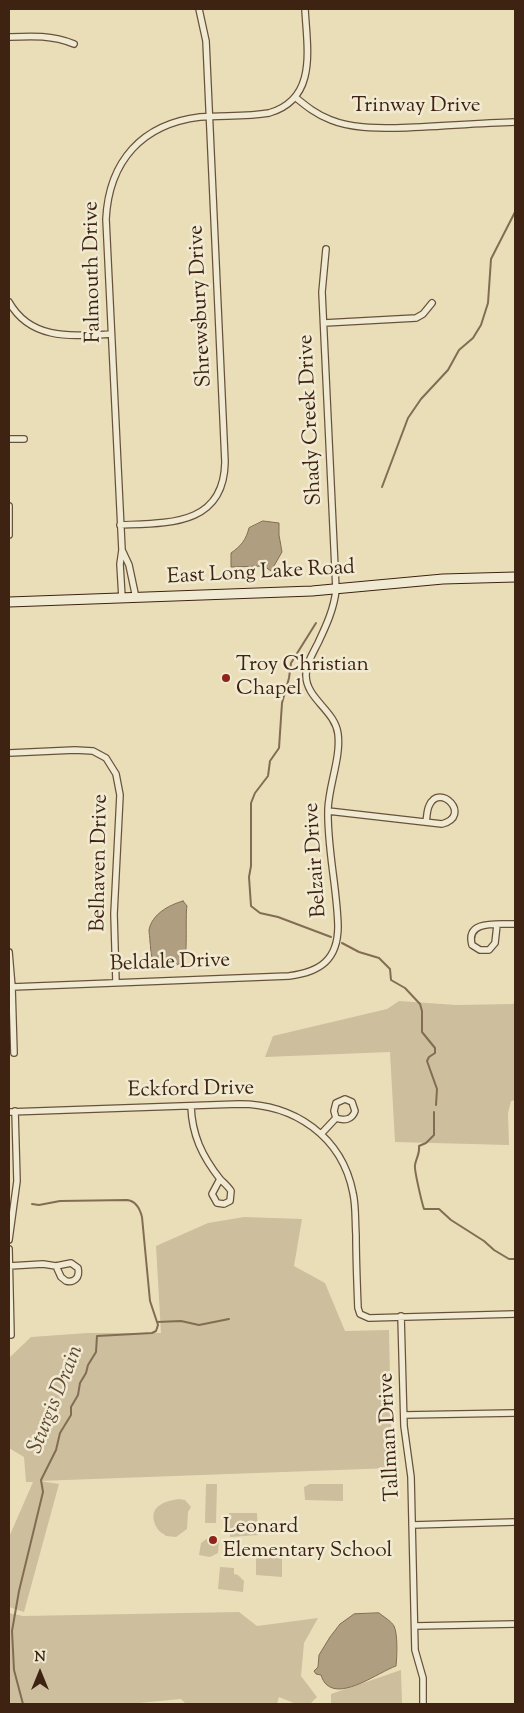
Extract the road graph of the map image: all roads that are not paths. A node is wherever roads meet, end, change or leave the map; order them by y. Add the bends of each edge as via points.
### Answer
1 (199, 9) edge
2 (305, 9) edge
3 (9, 37) edge
4 (74, 44) dead end
5 (295, 97) junction
6 (209, 117) junction
7 (515, 122) edge
8 (326, 249) dead end
9 (432, 303) dead end
10 (10, 305) edge
11 (324, 323) junction
12 (111, 334) junction
13 (24, 438) dead end
14 (9, 439) edge
15 (9, 506) edge
16 (120, 525) junction
17 (9, 535) edge
18 (122, 550) junction
19 (515, 578) edge
20 (336, 590) junction
21 (122, 598) junction
22 (136, 598) junction
23 (9, 602) edge
24 (9, 753) edge
25 (328, 811) junction
26 (426, 822) junction
27 (515, 924) edge
28 (497, 925) junction
29 (9, 952) edge
30 (326, 962) joint
31 (116, 982) junction
32 (12, 987) junction
33 (14, 1054) dead end
34 (191, 1106) junction
35 (12, 1112) edge
36 (336, 1118) dead end
37 (321, 1134) junction
38 (220, 1179) dead end
39 (9, 1240) edge
40 (9, 1249) edge
41 (9, 1266) edge
42 (56, 1266) dead end
43 (515, 1314) edge
44 (401, 1316) junction
45 (12, 1335) dead end
46 (515, 1413) edge
47 (404, 1415) junction
48 (515, 1522) edge
49 (412, 1525) junction
50 (515, 1624) edge
51 (415, 1626) junction
52 (423, 1704) edge

1 - 6 street, Shrewsbury Drive via 206,41
2 - 5 street via 308,66
3 - 4 street via 44,36
5 - 6 street, Falmouth Drive via 269,113
5 - 7 street, Trinway Drive via 323,117 357,126 416,128
6 - 12 street, Falmouth Drive via 177,121 152,132 133,148 112,179 106,219
6 - 16 street, Shrewsbury Drive via 224,478 212,501 194,516 170,522
8 - 11 street, Shady Creek Drive via 322,282
9 - 11 street via 416,318
10 - 12 street via 25,320 46,332 72,336
11 - 20 street, Shady Creek Drive
12 - 16 street, Falmouth Drive
13 - 14 street
15 - 17 street
16 - 18 street, Falmouth Drive
18 - 21 street, Falmouth Drive
18 - 22 street, Falmouth Drive via 129,565
19 - 20 main road, East Long Lake Road via 443,579
20 - 22 main road, East Long Lake Road
20 - 25 street, Belzair Drive via 332,612 306,673 308,686 332,718 338,734
21 - 22 main road, East Long Lake Road
21 - 23 main road, East Long Lake Road
24 - 31 street, Belhaven Drive via 93,751 106,758 116,774 120,808 114,905
25 - 26 street
25 - 30 street, Belzair Drive via 338,932
26 - 26 street via 442,824 450,820 454,812 450,800 434,799 428,806
27 - 28 street
28 - 28 street via 475,928 470,937 472,945 480,950 489,950 495,943
29 - 32 street
30 - 31 street, Beldale Drive via 315,970 289,976
31 - 32 street, Beldale Drive
32 - 33 street
34 - 35 street, Eckford Drive
34 - 37 street, Eckford Drive via 251,1104 272,1107 298,1117
34 - 38 street via 196,1138 203,1155
35 - 39 street via 17,1181
36 - 37 street
37 - 44 street, Eckford Drive via 342,1163 353,1192 358,1310 366,1317
40 - 41 street
41 - 42 street
41 - 45 street
43 - 44 street, Eckford Drive
44 - 47 street, Tallman Drive
46 - 47 street
47 - 49 street, Tallman Drive
48 - 49 street
49 - 51 street, Tallman Drive
50 - 51 street
51 - 52 street, Tallman Drive via 416,1654 423,1678

